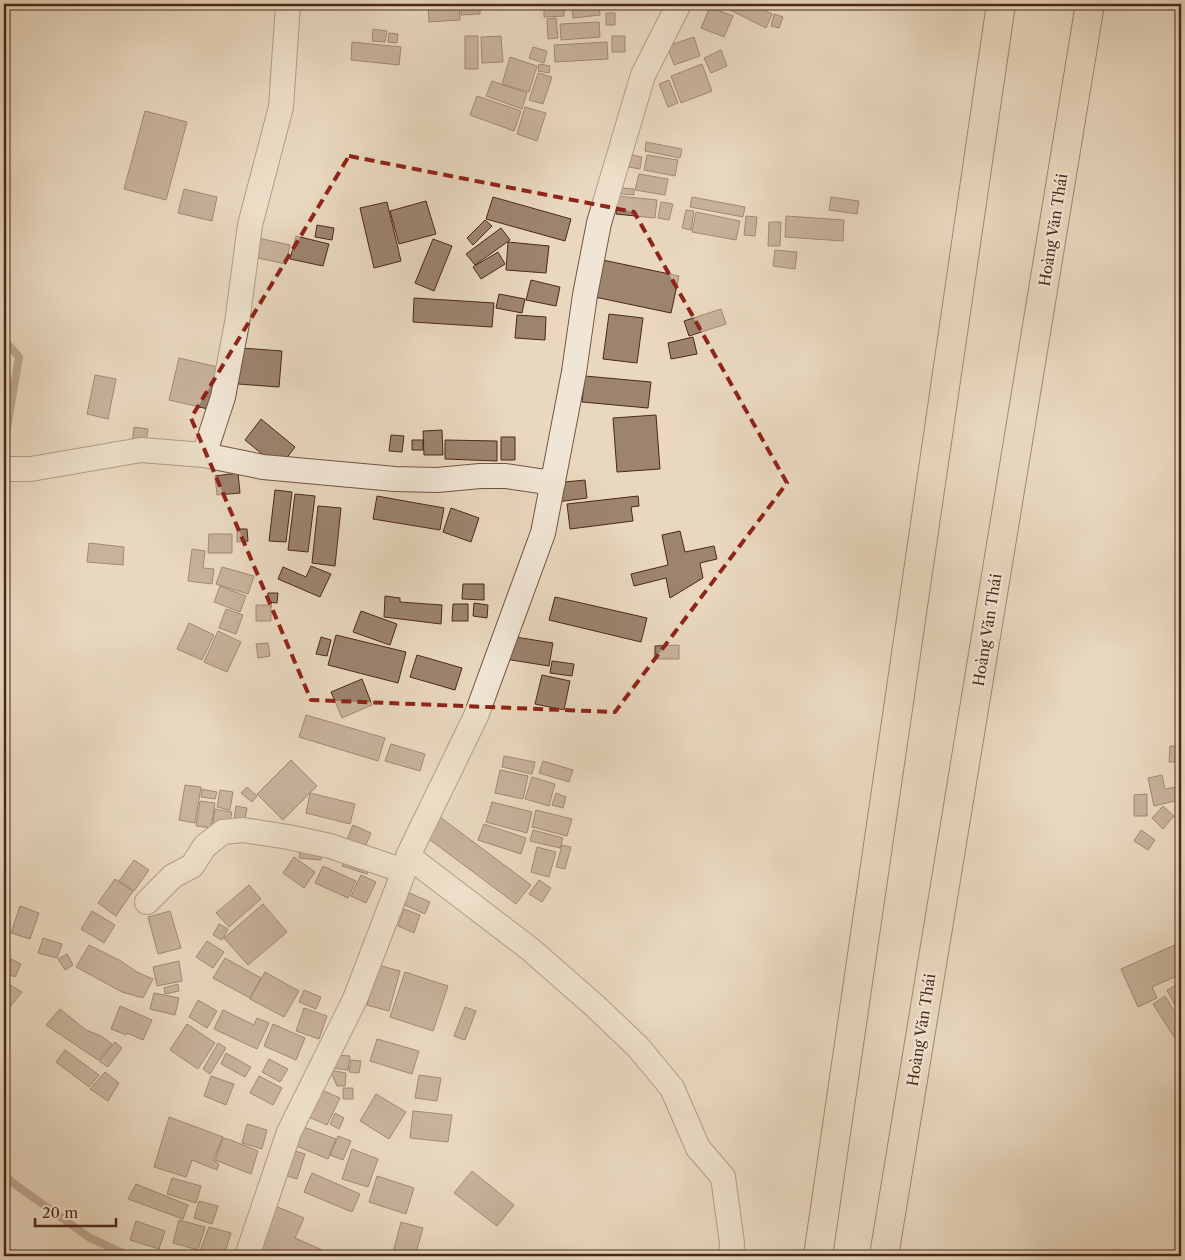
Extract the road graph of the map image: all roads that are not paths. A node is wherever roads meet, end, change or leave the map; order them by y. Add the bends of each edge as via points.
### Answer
1 (288, 4) edge
2 (679, 4) edge
3 (1001, 4) edge
4 (1090, 4) edge
5 (204, 456) junction
6 (4, 469) edge
7 (553, 483) junction
8 (406, 864) junction
9 (147, 902) dead end
10 (246, 1256) edge
11 (731, 1256) edge
12 (818, 1256) edge
13 (884, 1256) edge

1 - 5 street via 281,107 250,225 238,323 223,397
2 - 7 street via 643,75 599,223
3 - 12 main road
4 - 13 main road, Hoàng Văn Thái
5 - 6 street via 140,450 31,469
5 - 7 street via 262,467 395,479 506,476
7 - 8 street via 543,533 476,716
8 - 9 street via 288,836 243,830 223,832 205,846 192,866 174,876
8 - 10 street via 355,999 288,1132
8 - 11 street via 530,949 638,1048 672,1088 698,1148 724,1177

